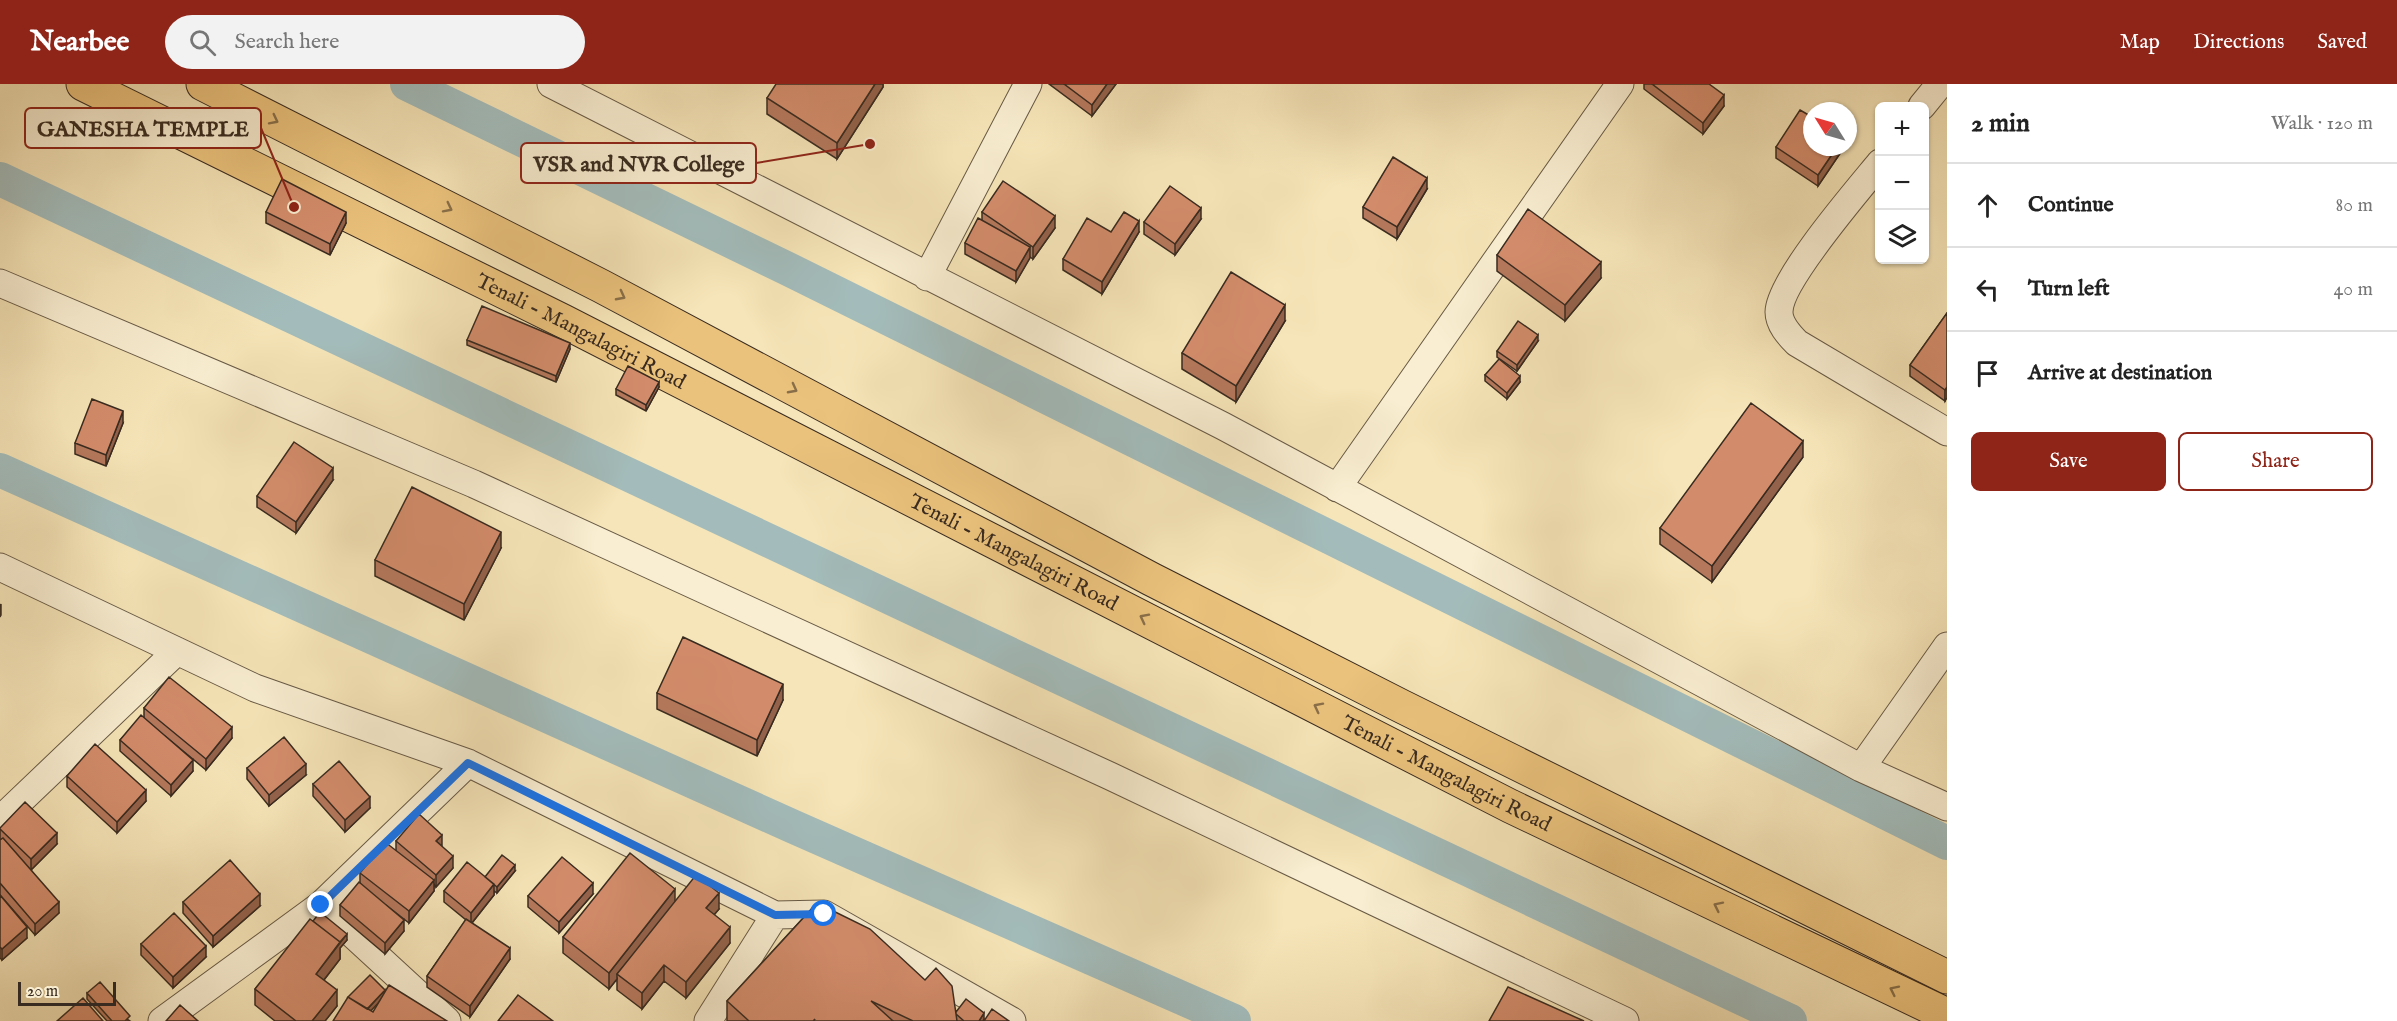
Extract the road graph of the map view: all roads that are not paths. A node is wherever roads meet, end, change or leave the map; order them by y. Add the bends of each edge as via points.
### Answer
1 (83, 84) edge
2 (203, 84) edge
3 (551, 84) edge
4 (1028, 84) edge
5 (1620, 84) edge
6 (1940, 84) edge
7 (1925, 102) edge
8 (1875, 170) edge
9 (927, 277) junction
10 (0, 283) edge
11 (1947, 432) edge
12 (1337, 488) junction
13 (0, 567) edge
14 (1947, 646) edge
15 (177, 651) junction
16 (468, 763) junction
17 (1861, 768) junction
18 (1947, 807) edge
19 (0, 820) edge
20 (321, 905) junction
21 (775, 915) junction
22 (1947, 977) edge
23 (1947, 1015) edge
24 (179, 1017) edge
25 (447, 1021) edge
26 (708, 1021) edge
27 (1012, 1021) edge
28 (1625, 1021) edge

23 -> 1 main road, Tenali - Mangalagiri Road via 1510,806 563,321
2 -> 22 main road, Tenali - Mangalagiri Road via 601,286 1161,584
3 - 9 street
4 - 9 street
5 - 12 street
6 - 7 street
8 - 11 street via 1800,267 1779,312 1785,330 1797,343
9 - 12 street
10 - 28 street via 474,484 1110,776
12 - 17 street
13 - 15 street
14 - 17 street
15 - 16 street via 255,688
15 - 19 street
16 - 20 street
16 - 21 street
17 - 18 street
20 - 24 street
20 - 25 street
21 - 26 street
21 - 27 street via 824,914

